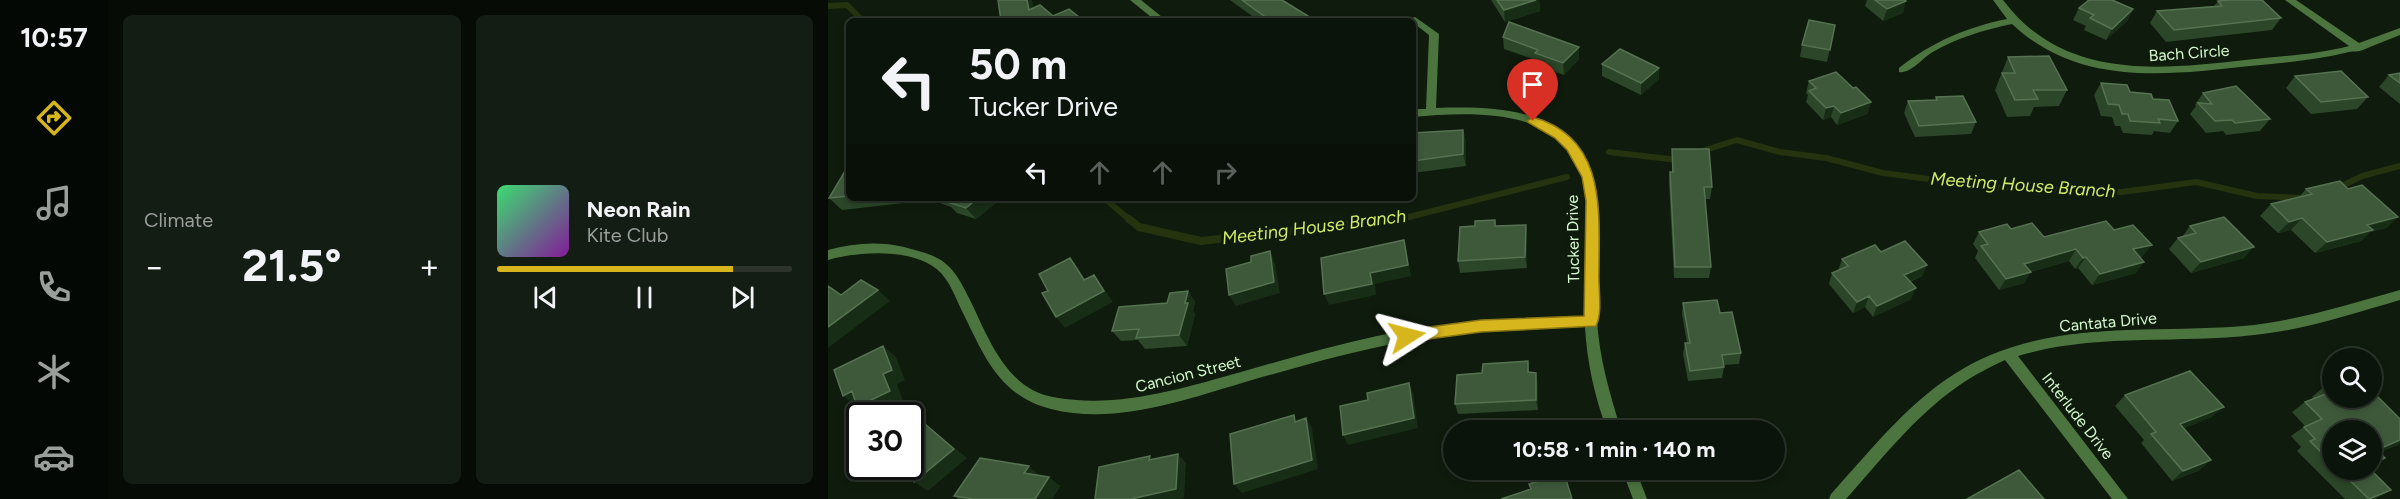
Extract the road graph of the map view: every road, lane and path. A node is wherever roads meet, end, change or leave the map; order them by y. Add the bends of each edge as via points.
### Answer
1 (1135, 0) edge
2 (1998, 0) edge
3 (2290, 0) edge
4 (1158, 18) edge
5 (1416, 21) edge
6 (2012, 21) junction
7 (2400, 31) edge
8 (2359, 48) junction
9 (1903, 70) dead end
10 (1431, 111) junction
11 (1416, 113) edge
12 (828, 255) edge
13 (2400, 295) edge
14 (1591, 322) junction
15 (2008, 355) junction
16 (1611, 420) edge
17 (1633, 480) edge
18 (1640, 499) edge
19 (1836, 499) edge
20 (2121, 499) edge

1 - 4 street
2 - 6 street, Bach Circle
3 - 8 street
5 - 10 street via 1434,34
6 - 8 street, Bach Circle via 2055,49 2080,59 2143,71 2323,56
6 - 9 street via 1974,28 1949,38
7 - 8 street, Bach Circle
10 - 11 street, Tucker Drive
10 - 14 street, Tucker Drive via 1474,108 1522,116 1559,135 1572,147 1589,177 1592,201
12 - 14 street, Cancion Street via 842,250 885,248 916,254 940,265 954,282 1002,375 1023,392 1050,403 1094,408 1151,403 1407,336 1481,326
13 - 15 street, Cantata Drive via 2254,330 2063,340
14 - 16 street, Tucker Drive via 1602,392
15 - 19 street, Cantata Drive via 1972,370 1942,389
15 - 20 street, Interlude Drive
17 - 18 street

